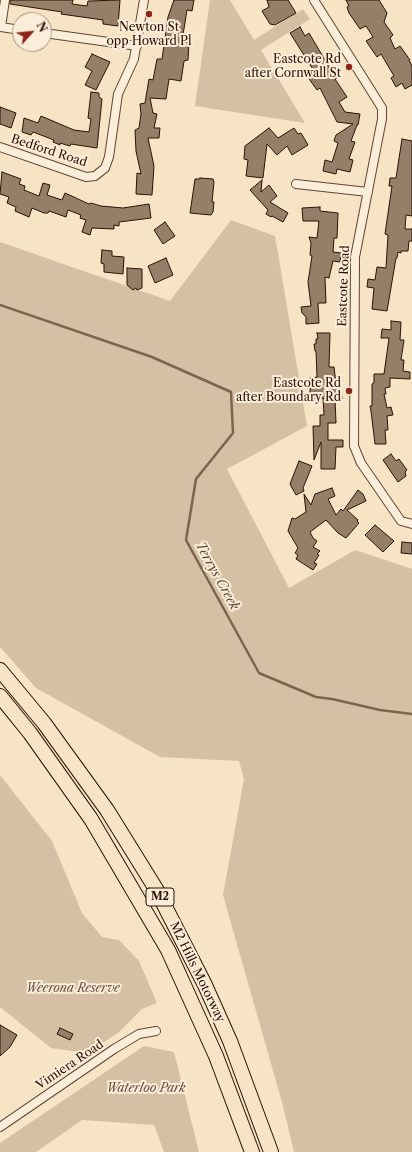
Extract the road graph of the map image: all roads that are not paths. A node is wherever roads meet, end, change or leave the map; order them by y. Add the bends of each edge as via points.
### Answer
1 (5, 0) edge
2 (144, 0) edge
3 (314, 0) edge
4 (12, 29) edge
5 (52, 34) edge
6 (137, 46) junction
7 (0, 147) edge
8 (296, 184) dead end
9 (368, 192) junction
10 (412, 524) edge
11 (0, 670) edge
12 (0, 696) edge
13 (156, 1031) dead end
14 (0, 1127) edge
15 (252, 1152) edge
16 (271, 1152) edge

1 - 4 street via 1,27
2 - 6 street, Bedford Road
3 - 9 street, Eastcote Road via 382,108
5 - 6 street
6 - 7 street, Bedford Road via 118,94 109,157 105,168 95,176 86,177
8 - 9 street
9 - 10 street, Eastcote Road via 355,257 354,446 361,463 401,521
11 - 16 highway, M2 Hills Motorway / M2 via 44,723 102,803 156,889 230,1041
12 - 15 highway, M2 Hills Motorway / M2 via 30,733 91,819 168,950 216,1056
13 - 14 street, Vimiera Road via 139,1034 114,1049

